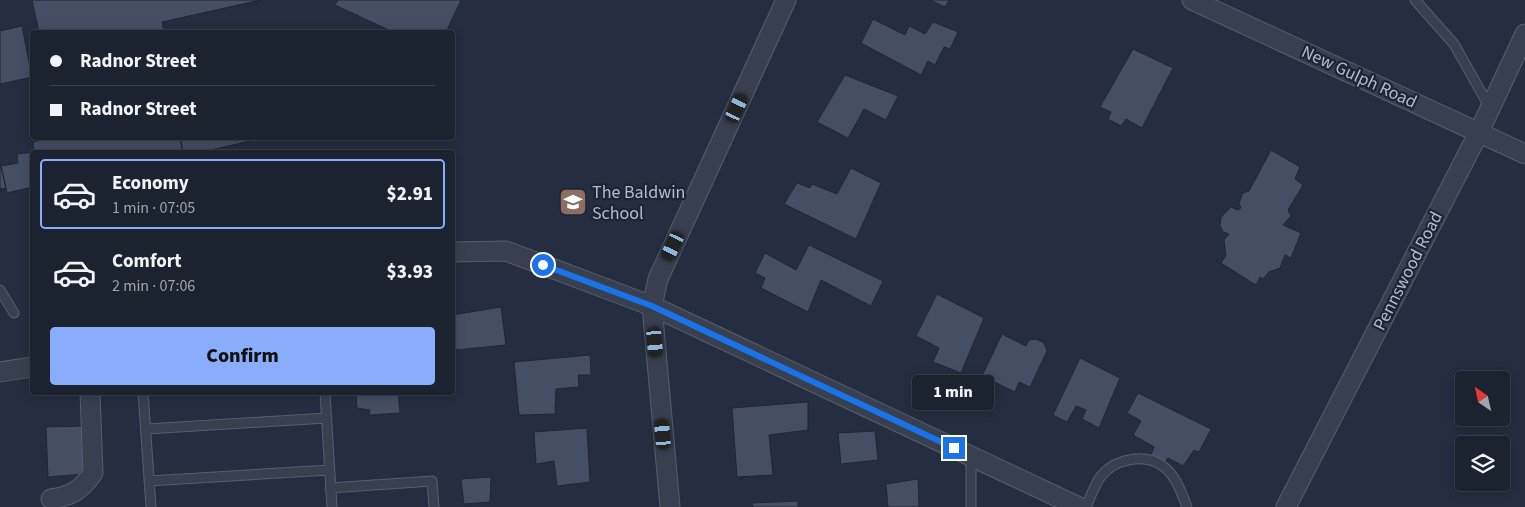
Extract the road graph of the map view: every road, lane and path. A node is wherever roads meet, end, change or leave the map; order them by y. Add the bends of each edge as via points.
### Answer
1 (786, 0) edge
2 (1192, 0) edge
3 (1415, 0) edge
4 (1525, 34) edge
5 (1490, 109) junction
6 (1479, 132) junction
7 (1525, 154) edge
8 (455, 252) edge
9 (0, 290) edge
10 (652, 306) junction
11 (14, 312) dead end
12 (30, 367) edge
13 (0, 372) edge
14 (90, 395) edge
15 (143, 395) edge
16 (325, 395) edge
17 (327, 418) junction
18 (146, 429) junction
19 (971, 456) junction
20 (329, 470) junction
21 (149, 481) junction
22 (330, 488) junction
23 (52, 499) dead end
24 (151, 507) edge
25 (332, 507) edge
26 (434, 507) edge
27 (670, 507) edge
28 (971, 507) edge
29 (1080, 507) edge
30 (1086, 507) edge
31 (1187, 507) edge
32 (1286, 507) edge

1 - 10 street via 658,279
2 - 6 street, New Gulph Road
3 - 5 lane via 1454,44
4 - 5 street, Pennswood Road
5 - 6 street, Pennswood Road
6 - 7 street, New Gulph Road
6 - 32 street, Pennswood Road
8 - 10 street via 506,251
9 - 11 lane
10 - 19 street
10 - 27 street
12 - 13 street
14 - 23 street via 93,473 68,496
15 - 18 lane
16 - 17 lane
17 - 18 lane
17 - 20 lane
18 - 21 lane
19 - 28 lane
19 - 29 street
20 - 21 lane
20 - 22 lane
21 - 24 lane
22 - 25 lane
22 - 26 lane via 432,481
30 - 31 lane via 1100,478 1117,463 1143,458 1164,467 1178,486

